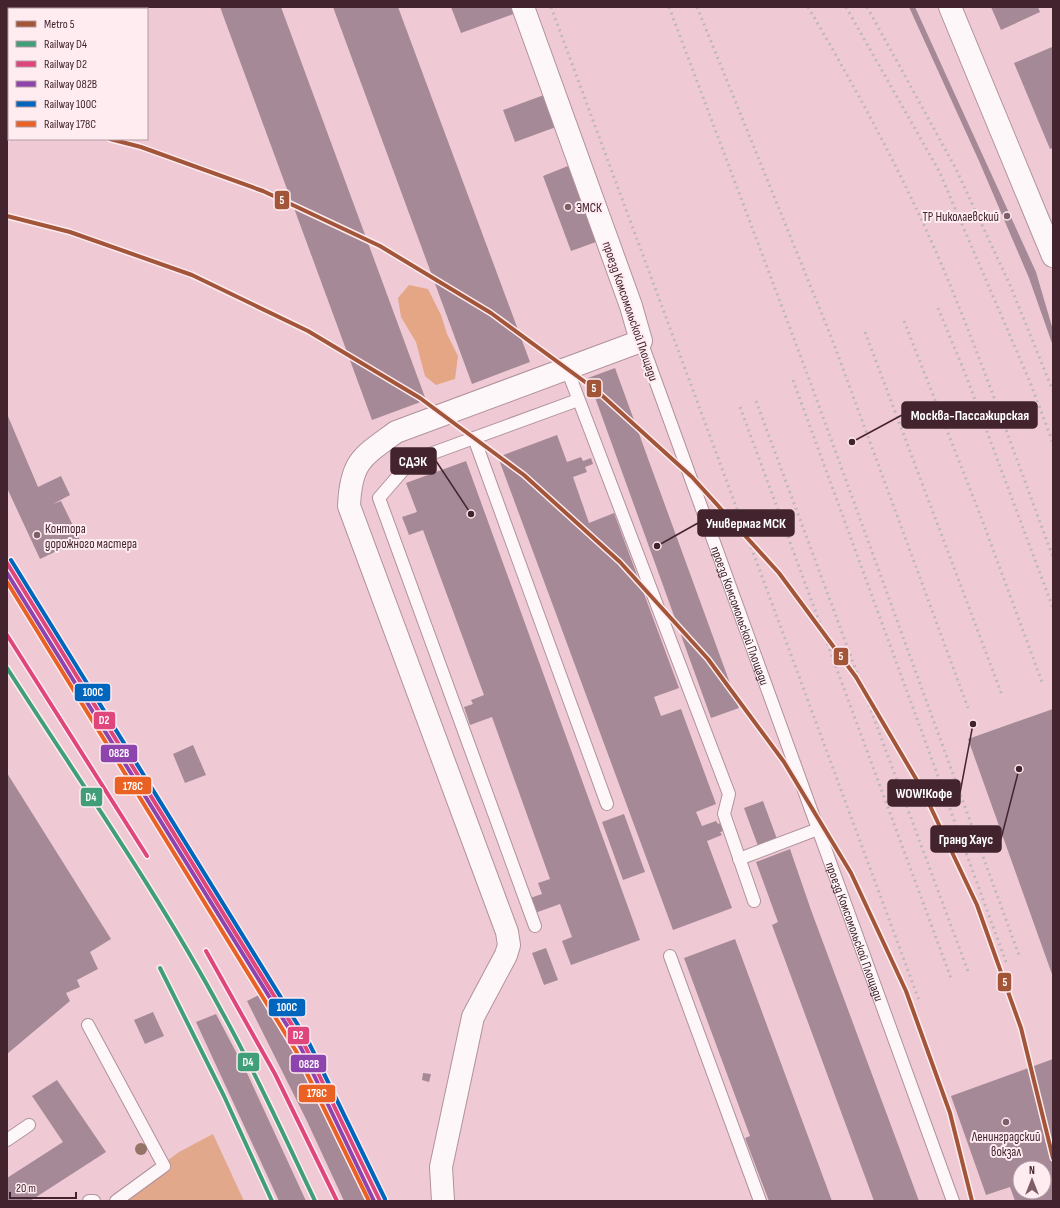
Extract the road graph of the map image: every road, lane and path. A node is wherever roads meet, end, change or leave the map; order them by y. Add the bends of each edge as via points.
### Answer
1 (522, 7) edge
2 (950, 7) edge
3 (1053, 256) edge
4 (641, 341) junction
5 (567, 369) junction
6 (578, 400) junction
7 (474, 438) junction
8 (607, 804) dead end
9 (818, 829) junction
10 (740, 860) junction
11 (754, 901) dead end
12 (535, 926) dead end
13 (670, 956) dead end
14 (88, 1025) dead end
15 (29, 1125) dead end
16 (7, 1140) edge
17 (89, 1201) edge
18 (94, 1201) edge
19 (116, 1201) edge
20 (443, 1201) edge
21 (760, 1201) edge
22 (954, 1201) edge

1 - 4 street, проезд Комсомольской Площади via 631,306
2 - 3 street
4 - 5 street
4 - 9 lane, проезд Комсомольской Площади
5 - 6 lane
5 - 20 street via 396,432 362,457 350,482 349,506 507,932 509,945 474,1017 441,1167
6 - 7 lane
6 - 10 lane via 729,794 724,814
7 - 8 lane
7 - 12 lane via 410,461 380,498
9 - 10 lane
9 - 22 lane, проезд Комсомольской Площади
10 - 11 lane
13 - 21 lane
14 - 19 lane via 164,1166
15 - 16 lane
17 - 18 lane

